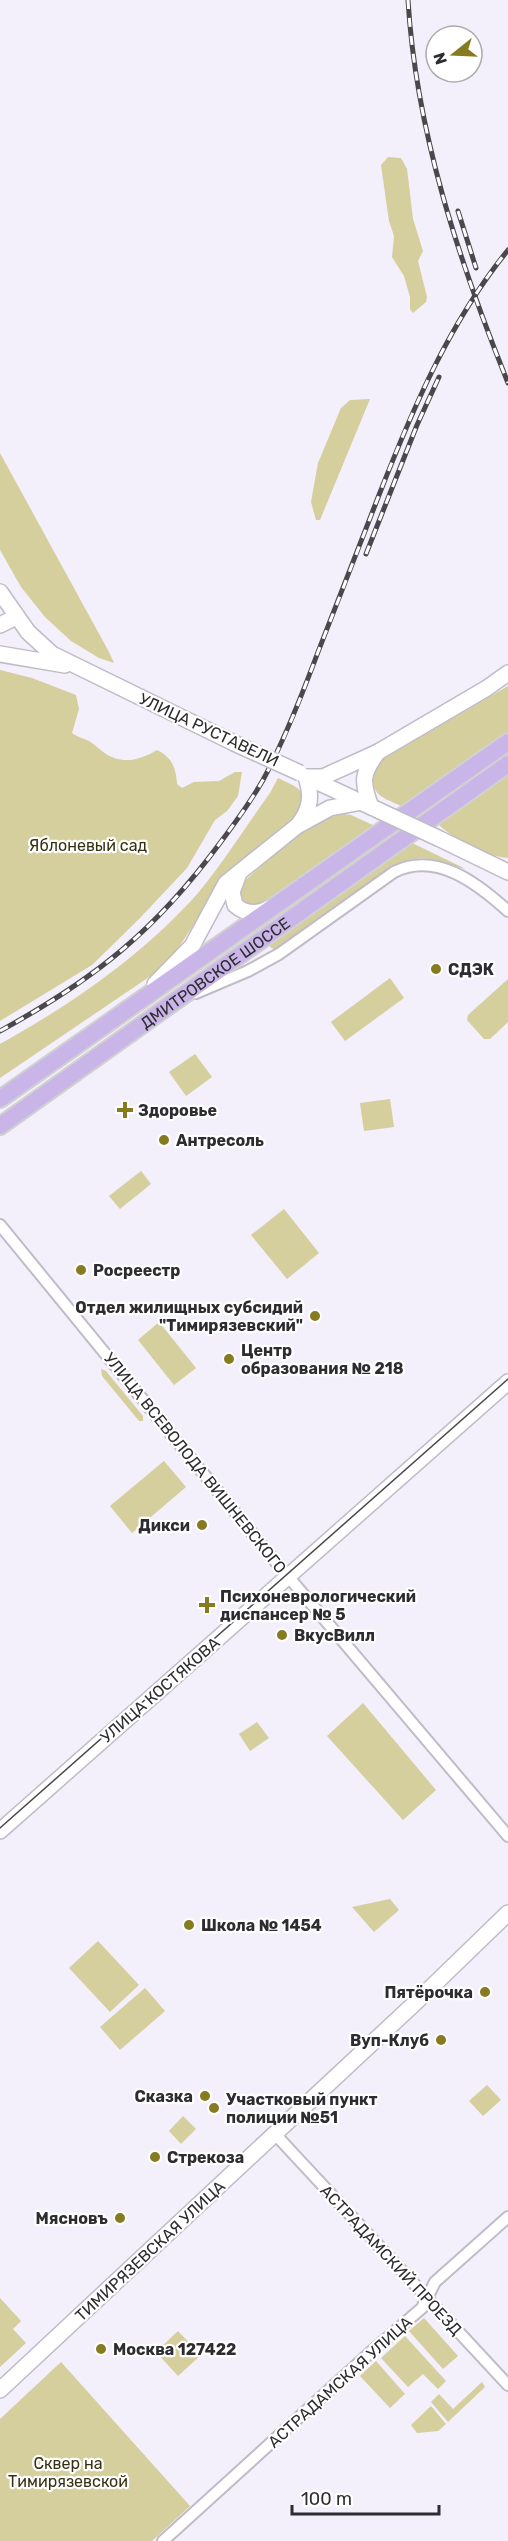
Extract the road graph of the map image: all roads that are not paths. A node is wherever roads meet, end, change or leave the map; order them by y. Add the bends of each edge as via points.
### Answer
1 (0, 593) edge
2 (16, 616) junction
3 (0, 624) edge
4 (0, 654) edge
5 (74, 666) junction
6 (508, 673) edge
7 (508, 680) edge
8 (487, 688) junction
9 (508, 742) edge
10 (378, 752) junction
11 (508, 764) edge
12 (303, 775) junction
13 (371, 807) junction
14 (297, 826) junction
15 (508, 872) edge
16 (240, 873) junction
17 (286, 899) junction
18 (508, 911) edge
19 (138, 1002) junction
20 (170, 1004) junction
21 (0, 1099) edge
22 (0, 1126) edge
23 (0, 1225) edge
24 (508, 1382) edge
25 (288, 1577) junction
26 (0, 1831) edge
27 (508, 1836) edge
28 (508, 1913) edge
29 (275, 2134) junction
30 (508, 2217) edge
31 (427, 2299) junction
32 (508, 2385) edge
33 (0, 2390) edge
34 (163, 2541) edge

1 - 2 main road, УЛИЦА РУСТАВЕЛИ
2 - 3 main road
2 - 5 main road, УЛИЦА РУСТАВЕЛИ via 40,644
4 - 5 main road
5 - 12 main road, УЛИЦА РУСТАВЕЛИ, bridge
6 - 8 main road
7 - 8 main road
8 - 10 main road
9 - 17 main road, ДМИТРОВСКОЕ ШОССЕ
10 - 12 main road via 323,777
10 - 13 main road via 364,778
11 - 20 main road, ДМИТРОВСКОЕ ШОССЕ
12 - 13 main road, УЛИЦА РУСТАВЕЛИ
12 - 14 main road via 310,789 310,802
13 - 14 main road via 330,808
13 - 15 main road, УЛИЦА РУСТАВЕЛИ, bridge
14 - 16 main road
16 - 17 main road via 232,892 239,909 252,913
16 - 19 main road via 219,893 192,946
17 - 19 main road, ДМИТРОВСКОЕ ШОССЕ
18 - 20 street via 476,884 434,864 414,864 394,872 272,958
19 - 21 main road, ДМИТРОВСКОЕ ШОССЕ
20 - 22 main road, ДМИТРОВСКОЕ ШОССЕ
23 - 25 street, УЛИЦА ВСЕВОЛОДА ВИШНЕВСКОГО
24 - 25 main road, УЛИЦА КОСТЯКОВА
25 - 26 main road, УЛИЦА КОСТЯКОВА
25 - 27 street, УЛИЦА ВСЕВОЛОДА ВИШНЕВСКОГО
28 - 29 main road, ТИМИРЯЗЕВСКАЯ УЛИЦА
29 - 31 street, АСТРАДАМСКИЙ ПРОЕЗД
29 - 33 main road, ТИМИРЯЗЕВСКАЯ УЛИЦА
30 - 31 street, АСТРАДАМСКАЯ УЛИЦА via 435,2282
31 - 32 street, АСТРАДАМСКИЙ ПРОЕЗД
31 - 34 street, АСТРАДАМСКАЯ УЛИЦА via 422,2308

